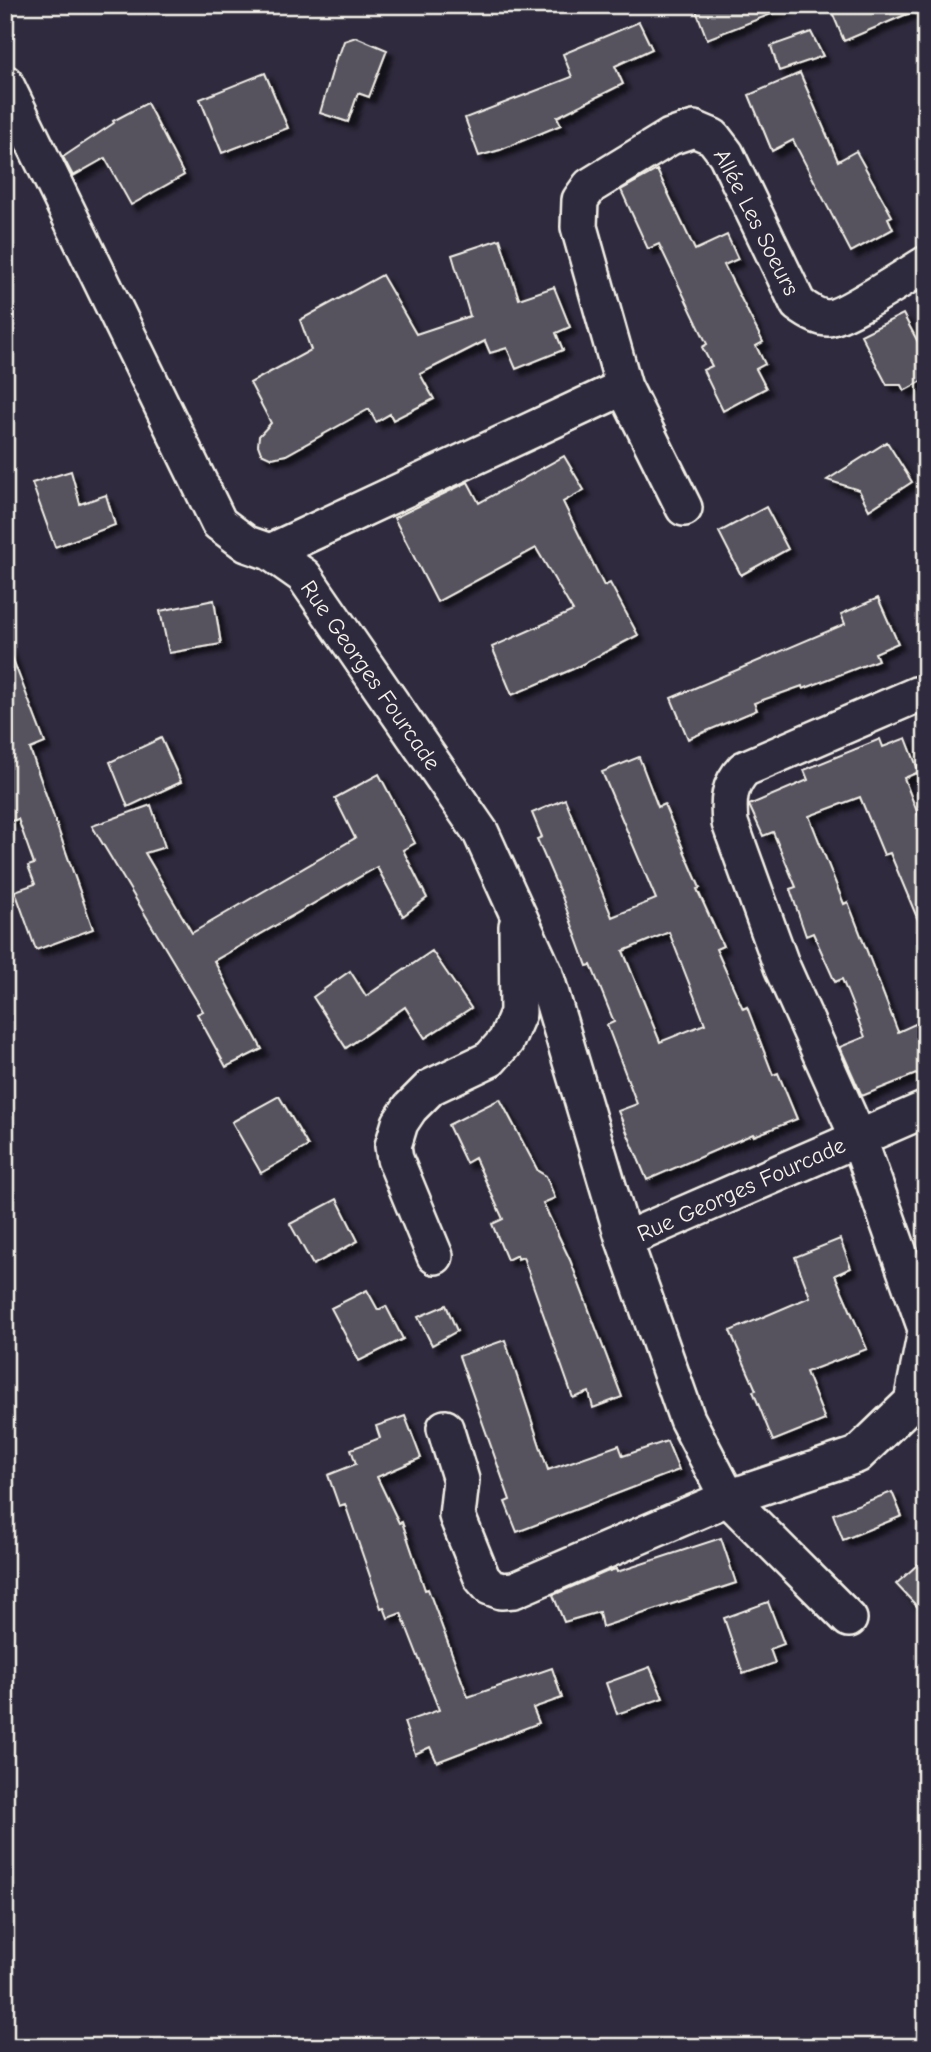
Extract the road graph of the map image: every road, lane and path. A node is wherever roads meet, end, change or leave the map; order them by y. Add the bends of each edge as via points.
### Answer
1 (5, 83) edge
2 (926, 264) edge
3 (624, 387) junction
4 (684, 508) dead end
5 (270, 552) junction
6 (926, 694) edge
7 (517, 912) junction
8 (926, 1109) edge
9 (859, 1137) junction
10 (624, 1240) junction
11 (435, 1256) dead end
12 (926, 1330) edge
13 (445, 1428) dead end
14 (728, 1498) junction
15 (849, 1619) dead end

1 - 5 street, Rue Georges Fourcade via 219,523 247,544
2 - 3 street, Allée Les Soeurs via 844,312 828,318 809,312 799,304 726,154 713,137 694,129 670,137 590,186 580,200 579,228
3 - 4 street, Allée Les Soeurs
3 - 5 street
5 - 7 street, Rue Georges Fourcade via 304,576 396,708 481,833
6 - 9 street, Rue Georges Fourcade via 744,769 733,780 728,799 730,823 782,967
7 - 10 street, Rue Georges Fourcade via 545,974
7 - 11 street via 518,1013 506,1041 489,1059 431,1087 410,1108 393,1146
8 - 9 street, Rue Georges Fourcade
9 - 10 street, Rue Georges Fourcade
9 - 12 street, Rue Georges Fourcade
10 - 14 street, Rue Georges Fourcade via 687,1419
12 - 14 street, Rue Georges Fourcade via 912,1402 857,1455
13 - 14 street, Rue Georges Fourcade via 461,1480 457,1516 482,1578 501,1591 514,1590
14 - 15 street, Rue Georges Fourcade

